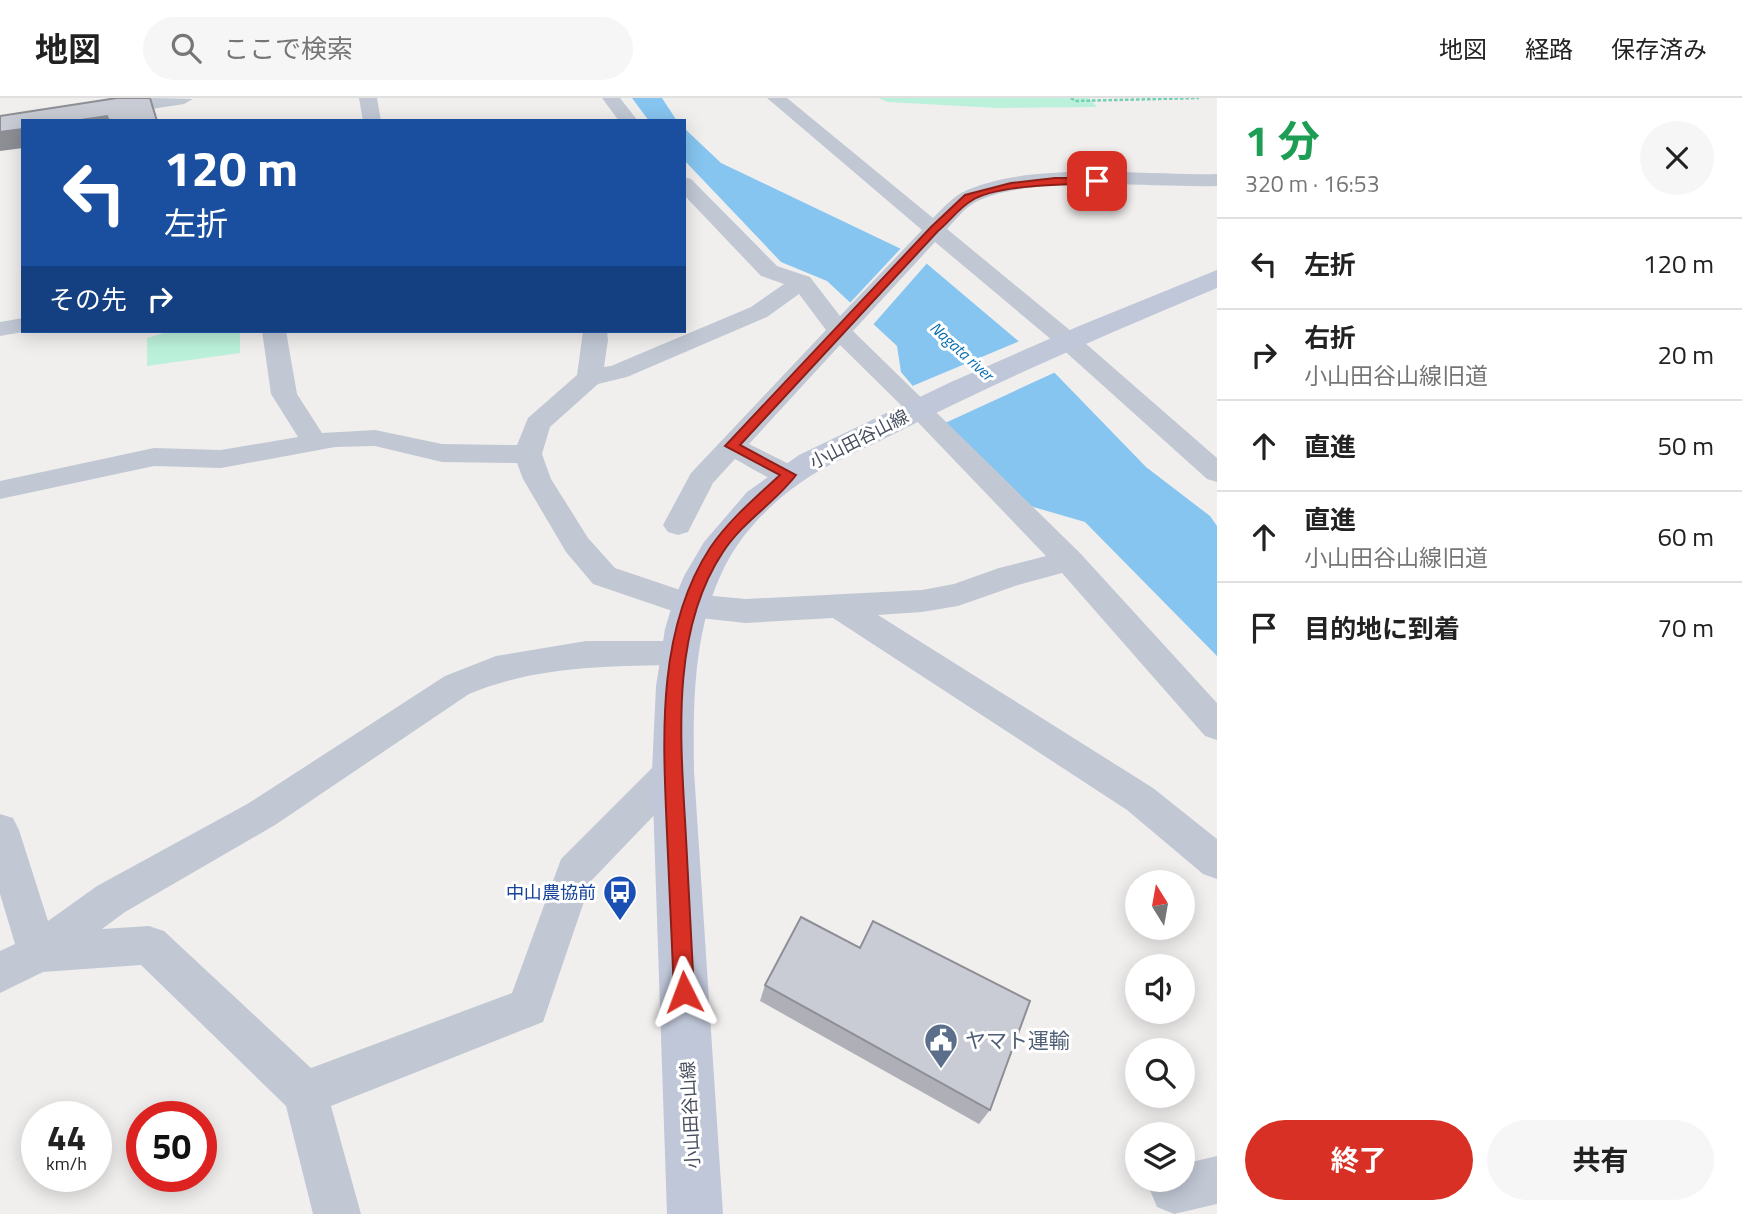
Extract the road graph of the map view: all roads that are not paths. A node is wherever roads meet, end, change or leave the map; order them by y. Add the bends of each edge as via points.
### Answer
1 (183, 98) edge
2 (368, 98) edge
3 (611, 98) edge
4 (776, 98) edge
5 (47, 119) edge
6 (191, 119) edge
7 (372, 119) edge
8 (627, 119) edge
9 (1217, 180) edge
10 (686, 185) edge
11 (935, 229) junction
12 (1217, 278) edge
13 (802, 282) junction
14 (21, 324) edge
15 (0, 329) edge
16 (840, 332) junction
17 (274, 333) edge
18 (595, 333) edge
19 (1068, 341) junction
20 (589, 378) junction
21 (919, 408) junction
22 (315, 443) junction
23 (731, 446) junction
24 (528, 454) junction
25 (1217, 473) edge
26 (789, 475) junction
27 (0, 491) edge
28 (678, 525) dead end
29 (1069, 561) junction
30 (690, 605) junction
31 (841, 607) junction
32 (679, 653) junction
33 (1217, 726) edge
34 (673, 771) junction
35 (0, 830) edge
36 (1217, 862) edge
37 (38, 953) junction
38 (0, 973) edge
39 (305, 1093) junction
40 (337, 1214) edge
41 (695, 1214) edge

1 - 5 street
1 - 6 street
2 - 7 street
3 - 8 street
4 - 11 street
9 - 11 street via 1055,181 1011,186 968,197
10 - 13 street via 769,271
11 - 16 street
11 - 19 street
12 - 19 main road, 小山田谷山線
13 - 16 street
13 - 20 street via 759,312 618,372
14 - 15 street
16 - 21 street
16 - 23 street
17 - 22 street via 284,394
18 - 20 street
19 - 21 main road, 小山田谷山線
19 - 25 street
20 - 24 street via 538,424
21 - 26 main road, 小山田谷山線
21 - 29 street
22 - 24 street via 375,438 443,453
22 - 27 street via 221,459 154,457
23 - 26 street
23 - 28 street via 701,479
24 - 30 street via 554,509 604,576
26 - 30 main road, 小山田谷山線 via 742,518 716,551
29 - 31 street via 958,595
29 - 33 street
30 - 31 street via 746,611
30 - 32 main road, 小山田谷山線
31 - 36 street via 1140,799
32 - 34 main road, 小山田谷山線
32 - 37 street via 586,654 496,669 457,685 262,814 111,899
34 - 39 street via 575,872 528,1006
34 - 41 main road, 小山田谷山線
35 - 37 street
37 - 38 street
37 - 39 street via 149,945
39 - 40 street

